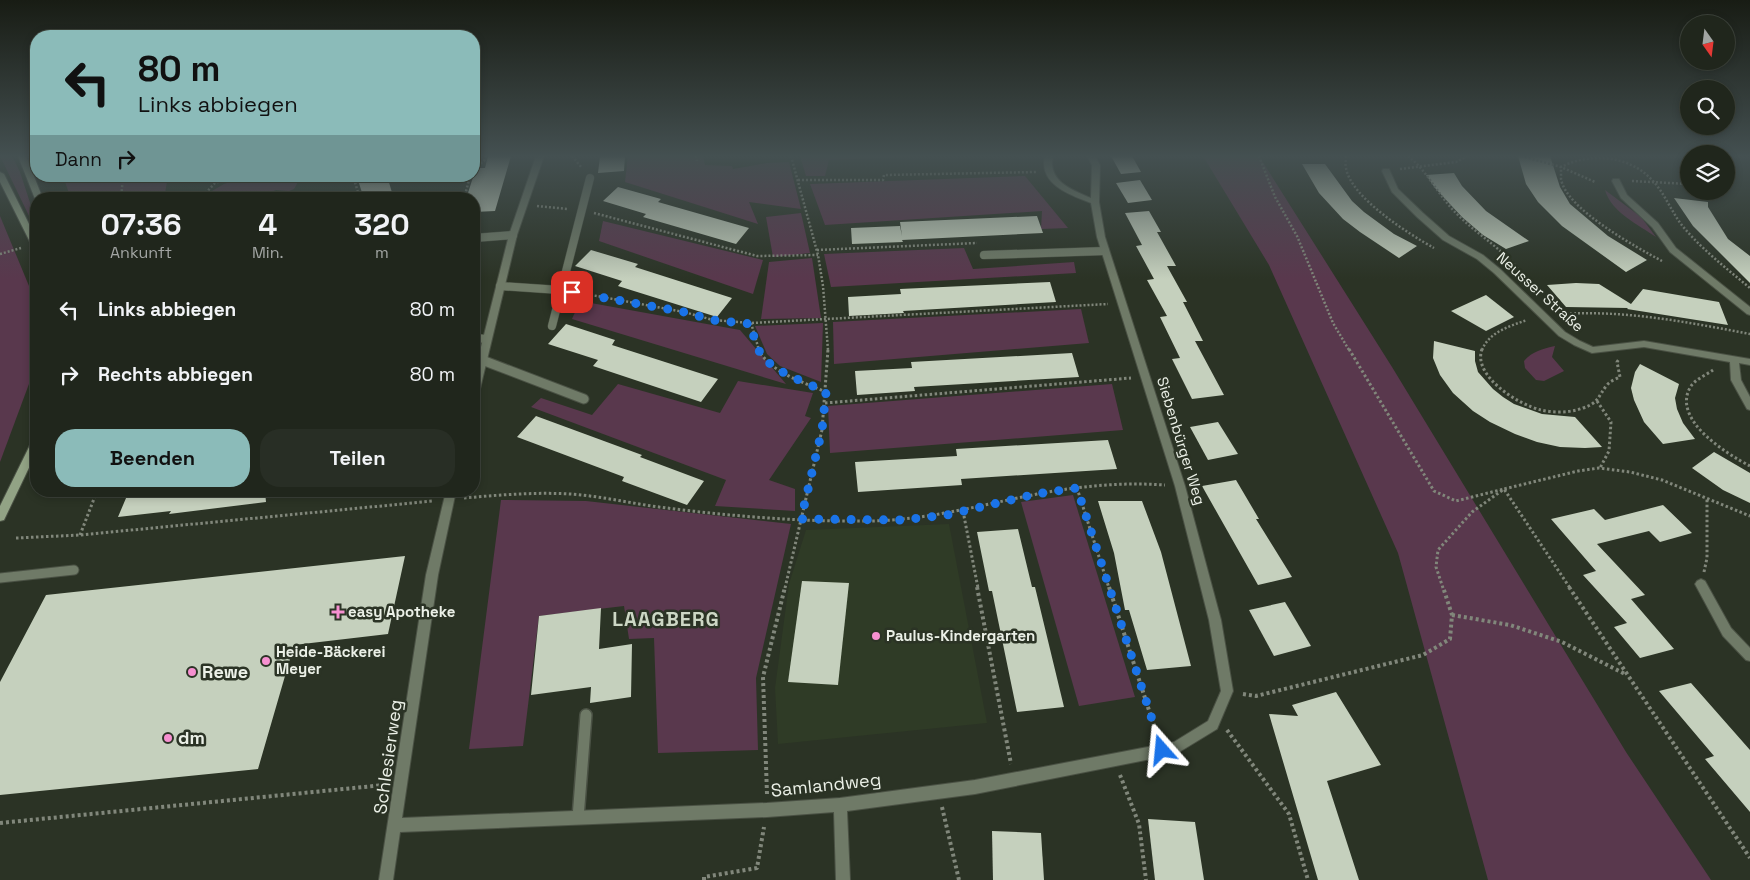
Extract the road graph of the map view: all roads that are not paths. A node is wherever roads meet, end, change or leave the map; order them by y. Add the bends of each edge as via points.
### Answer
1 (12, 197) edge
2 (526, 197) edge
3 (585, 197) edge
4 (1082, 197) edge
5 (1095, 197) edge
6 (1403, 197) edge
7 (1625, 197) edge
8 (1095, 202) junction
9 (30, 233) edge
10 (513, 235) junction
11 (480, 238) edge
12 (1105, 251) junction
13 (984, 255) dead end
14 (500, 286) junction
15 (560, 290) junction
16 (1750, 312) edge
17 (552, 326) dead end
18 (480, 338) edge
19 (487, 339) junction
20 (1734, 359) junction
21 (482, 360) junction
22 (1750, 362) edge
23 (480, 368) edge
24 (584, 399) dead end
25 (1750, 406) edge
26 (30, 455) edge
27 (450, 497) edge
28 (0, 517) edge
29 (74, 570) dead end
30 (0, 578) edge
31 (1701, 584) road end
32 (1750, 656) edge
33 (1228, 691) joint
34 (586, 715) dead end
35 (840, 805) junction
36 (578, 818) junction
37 (396, 825) junction
38 (386, 880) edge
39 (843, 880) edge

1 - 9 street
2 - 10 street
3 - 15 lane
4 - 8 street
5 - 8 street, Siebenbürger Weg
6 - 20 street, Neusser Straße via 1446,238 1497,270 1562,334 1592,350 1644,344
7 - 16 street via 1655,225 1673,250
8 - 12 street, Siebenbürger Weg
10 - 11 lane
10 - 14 street
12 - 13 lane
12 - 33 street, Siebenbürger Weg via 1180,486 1215,620
14 - 15 lane
14 - 19 street
15 - 17 lane
18 - 19 lane
19 - 21 street
20 - 22 street
20 - 25 street via 1736,380
21 - 23 street
21 - 24 lane
26 - 28 street
27 - 37 street, Schlesierweg via 432,575
29 - 30 lane
31 - 32 street via 1727,632
33 - 35 street, Samlandweg via 1212,725 1176,748 975,787
34 - 36 lane
35 - 36 street, Samlandweg
35 - 39 street
36 - 37 street, Samlandweg
37 - 38 street, Schlesierweg

